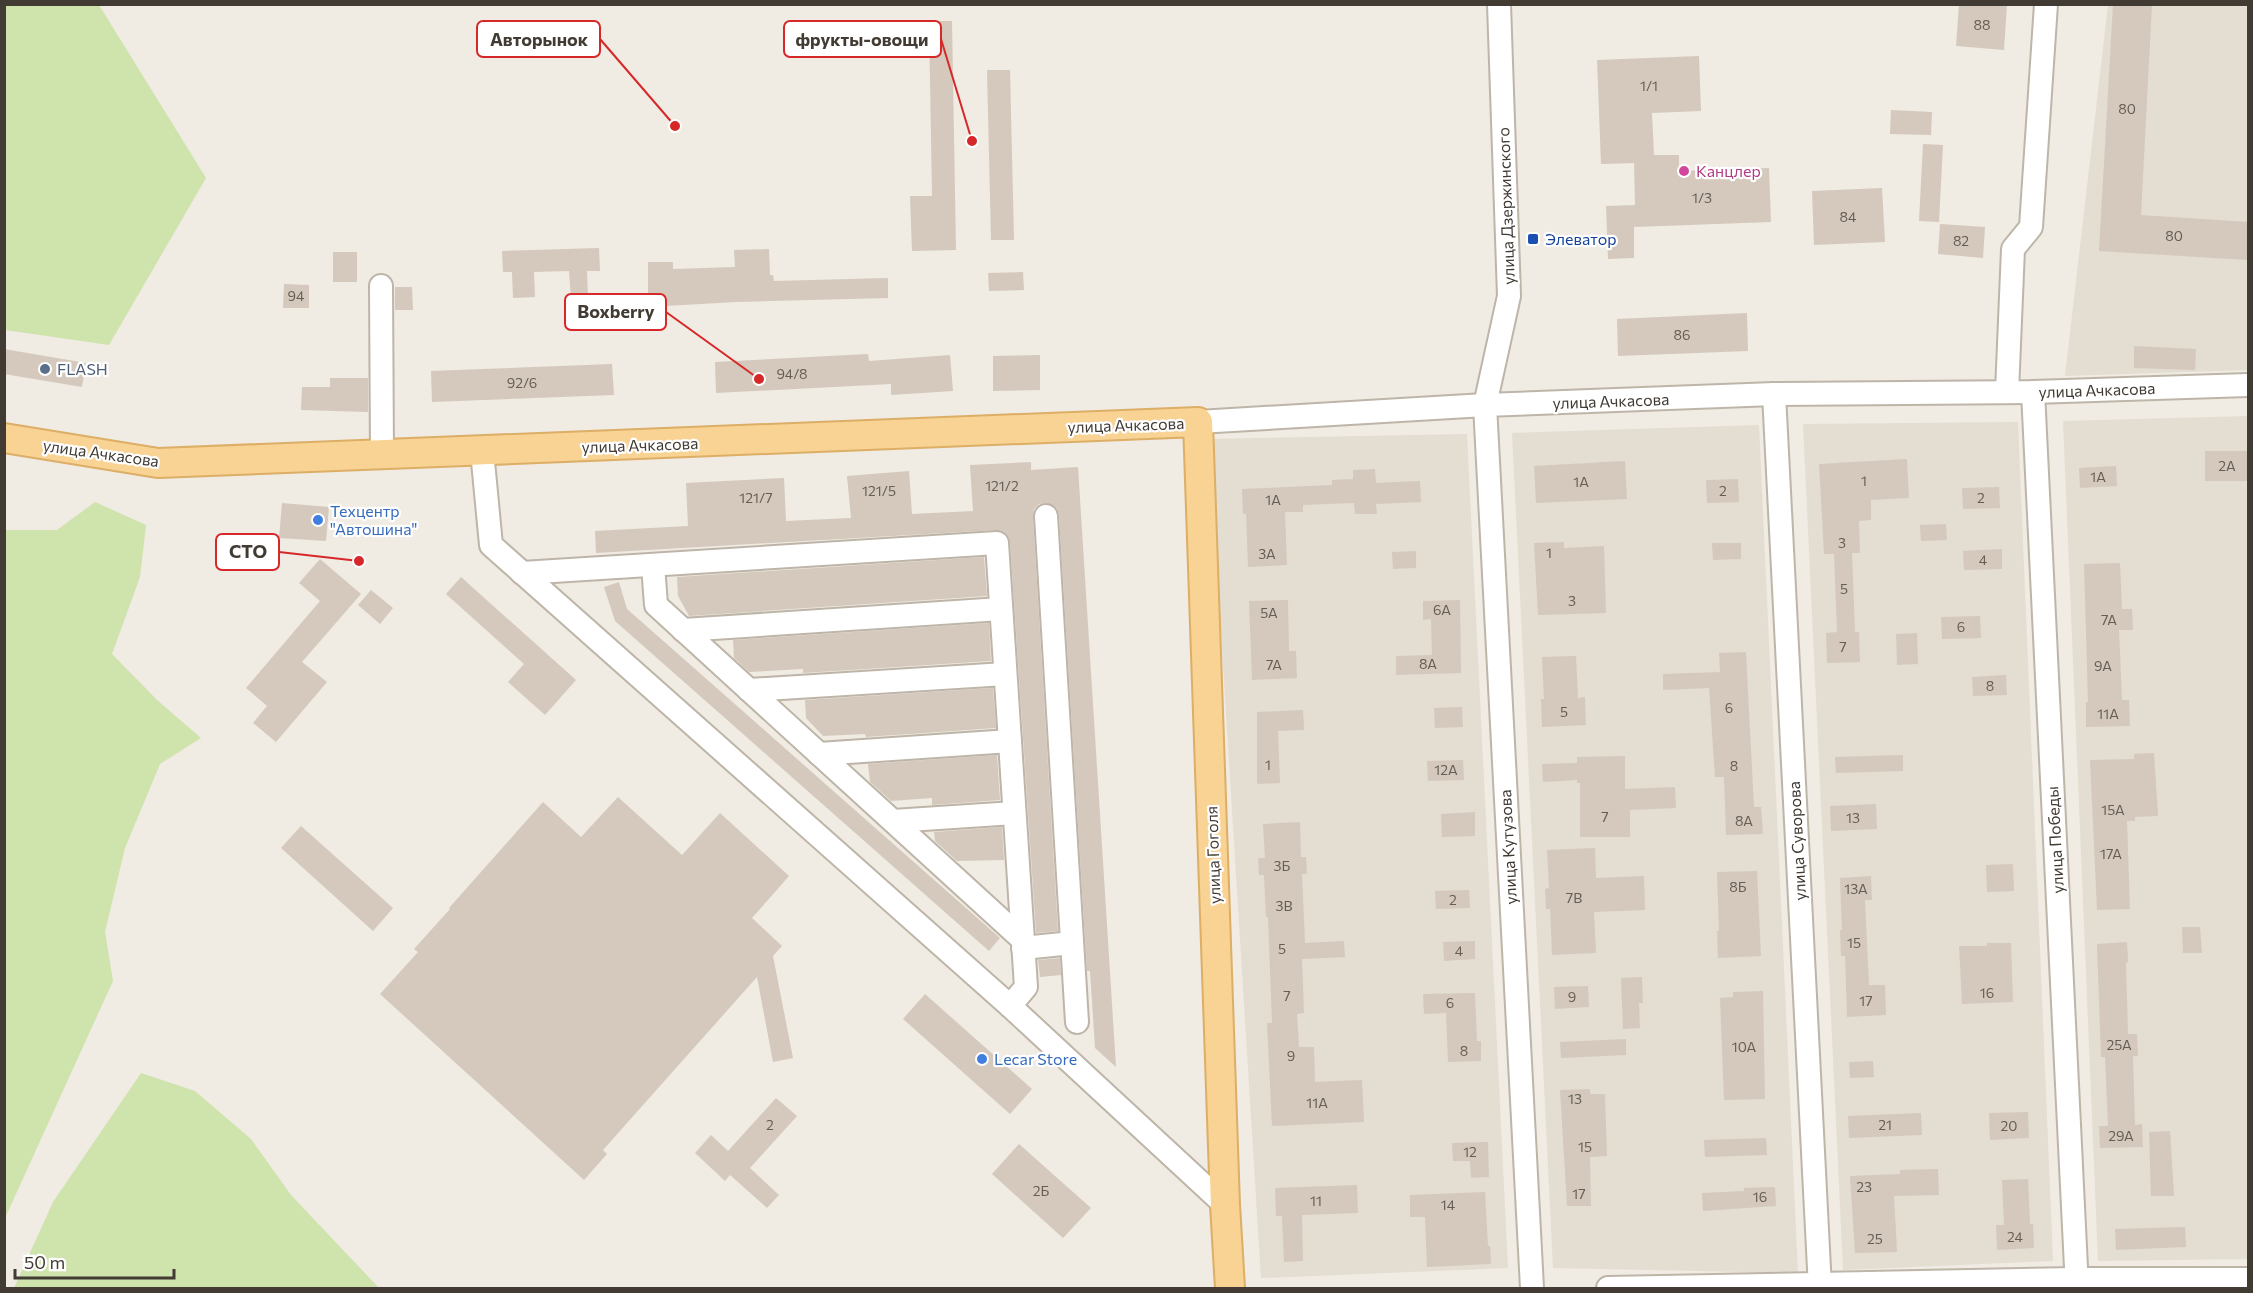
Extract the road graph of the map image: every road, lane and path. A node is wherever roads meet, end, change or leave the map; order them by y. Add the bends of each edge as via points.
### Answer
1 (1499, 4) edge
2 (2046, 4) edge
3 (381, 286) dead end
4 (2248, 385) edge
5 (2007, 392) junction
6 (2033, 392) junction
7 (1774, 394) junction
8 (1485, 405) junction
9 (1198, 422) junction
10 (4, 438) edge
11 (482, 452) junction
12 (382, 455) junction
13 (1046, 516) dead end
14 (653, 564) junction
15 (522, 573) junction
16 (1001, 609) junction
17 (683, 630) junction
18 (1005, 674) junction
19 (749, 690) junction
20 (1010, 741) junction
21 (819, 754) junction
22 (1014, 813) junction
23 (893, 821) junction
24 (1072, 943) junction
25 (1023, 944) junction
26 (1010, 1006) junction
27 (1077, 1022) dead end
28 (1225, 1205) junction
29 (2248, 1279) edge
30 (2076, 1284) edge
31 (1820, 1287) edge
32 (1230, 1288) edge
33 (1532, 1288) edge
34 (1608, 1288) edge

1 - 8 street, улица Дзержинского via 1509,296
2 - 5 street via 2031,227 2013,249
3 - 12 street
4 - 6 street, улица Ачкасова
5 - 6 street, улица Ачкасова
5 - 7 street, улица Ачкасова
6 - 30 street, улица Победы
7 - 8 street, улица Ачкасова
7 - 31 street, улица Суворова
8 - 9 street, улица Ачкасова
8 - 33 street, улица Кутузова
9 - 11 main road, улица Ачкасова
9 - 28 main road, улица Гоголя
10 - 12 main road, улица Ачкасова via 158,463
11 - 12 main road, улица Ачкасова
11 - 15 street via 491,545
13 - 24 street
14 - 15 street
14 - 16 street via 997,543
14 - 17 street via 656,605
15 - 26 street
16 - 17 street
16 - 18 street
17 - 19 street
18 - 19 street
18 - 20 street
19 - 21 street
20 - 21 street
20 - 22 street
21 - 23 street
22 - 23 street
22 - 25 street
23 - 25 street
24 - 25 street
24 - 27 street
25 - 26 street via 1026,987
26 - 28 street
28 - 32 main road, улица Гоголя
29 - 30 street
30 - 31 street
31 - 34 street

